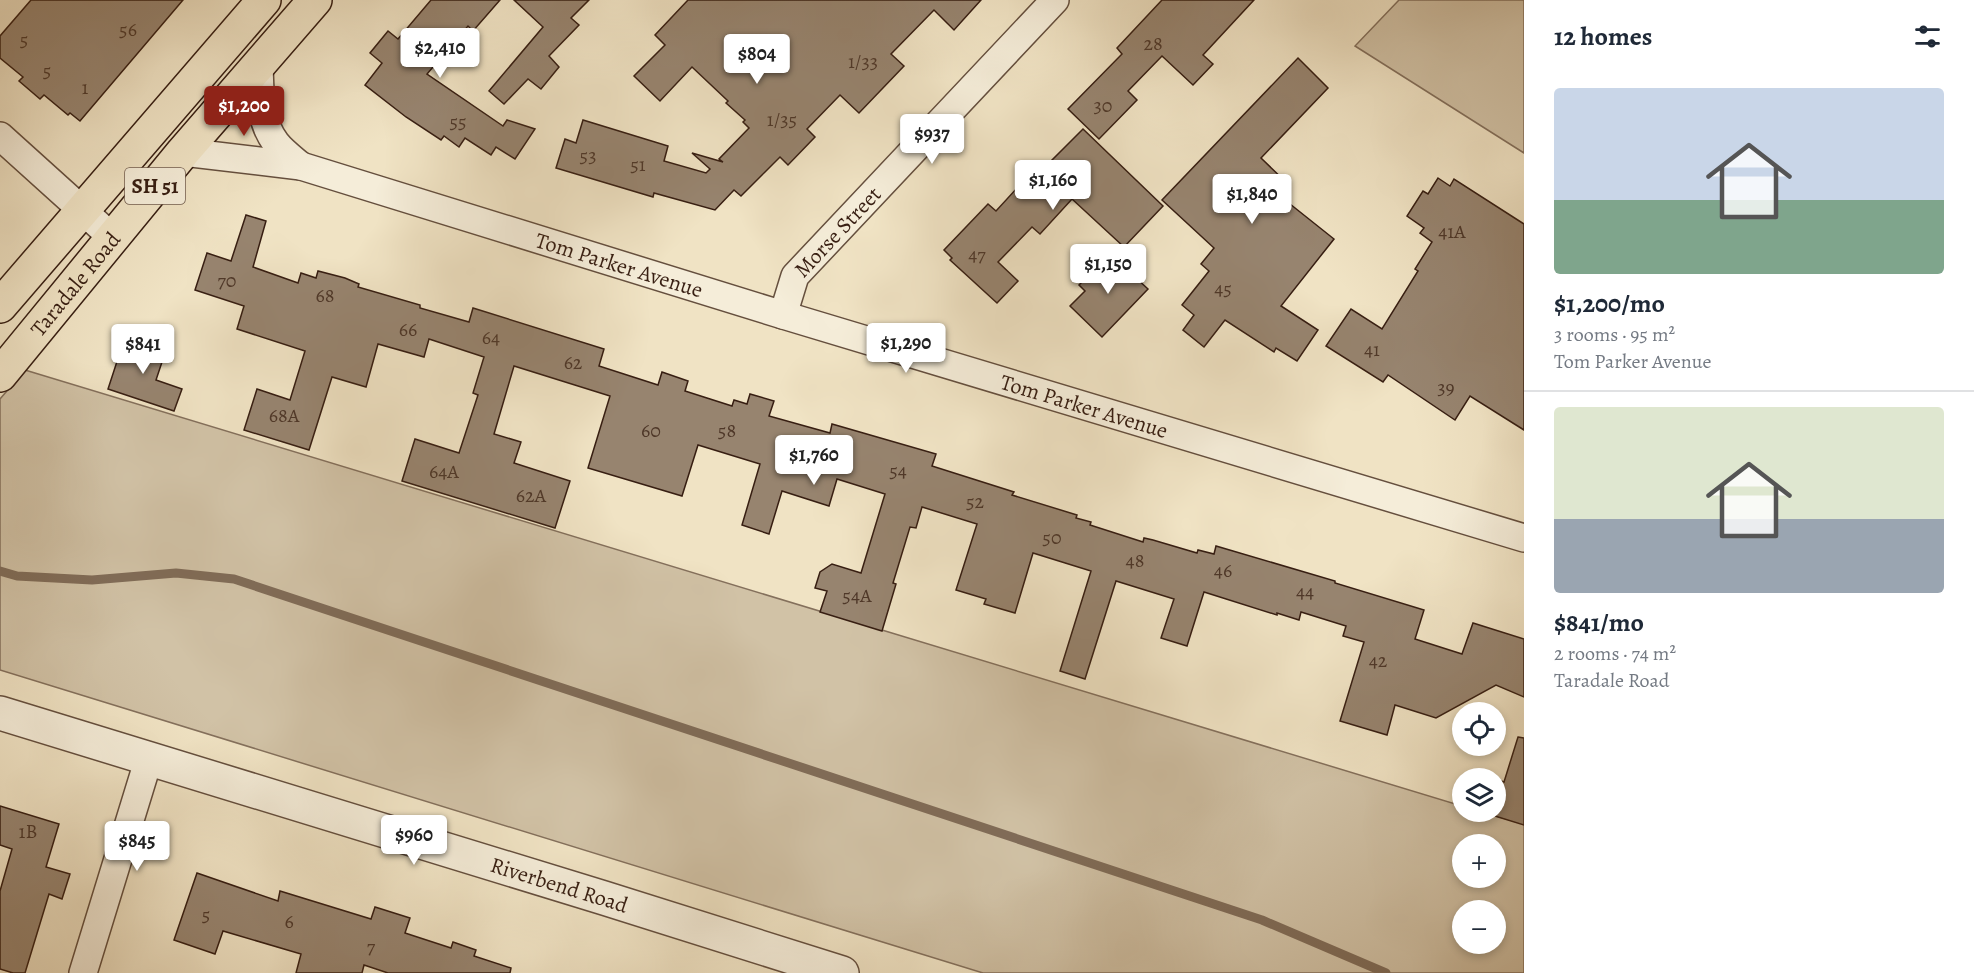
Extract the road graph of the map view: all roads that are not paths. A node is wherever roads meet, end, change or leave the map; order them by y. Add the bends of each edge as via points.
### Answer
1 (264, 0) edge
2 (315, 0) edge
3 (1055, 0) edge
4 (259, 65) junction
5 (0, 136) edge
6 (183, 152) junction
7 (301, 166) junction
8 (83, 211) junction
9 (112, 238) junction
10 (0, 306) edge
11 (783, 315) junction
12 (0, 375) edge
13 (1524, 538) edge
14 (0, 713) edge
15 (149, 758) junction
16 (83, 973) edge
17 (842, 973) edge

1 - 8 highway, Taradale Road / SH 51
2 - 4 highway, Taradale Road / SH 51
3 - 11 street, Morse Street via 795,276
4 - 6 highway, Taradale Road / SH 51
4 - 7 street, Tom Parker Avenue via 266,126 276,144
5 - 8 street
6 - 7 street, Tom Parker Avenue
6 - 9 highway, Taradale Road / SH 51
7 - 11 street, Tom Parker Avenue
8 - 9 street
8 - 10 highway, Taradale Road / SH 51
9 - 12 highway, Taradale Road / SH 51
11 - 13 street, Tom Parker Avenue
14 - 15 street, Riverbend Road
15 - 16 street
15 - 17 street, Riverbend Road

